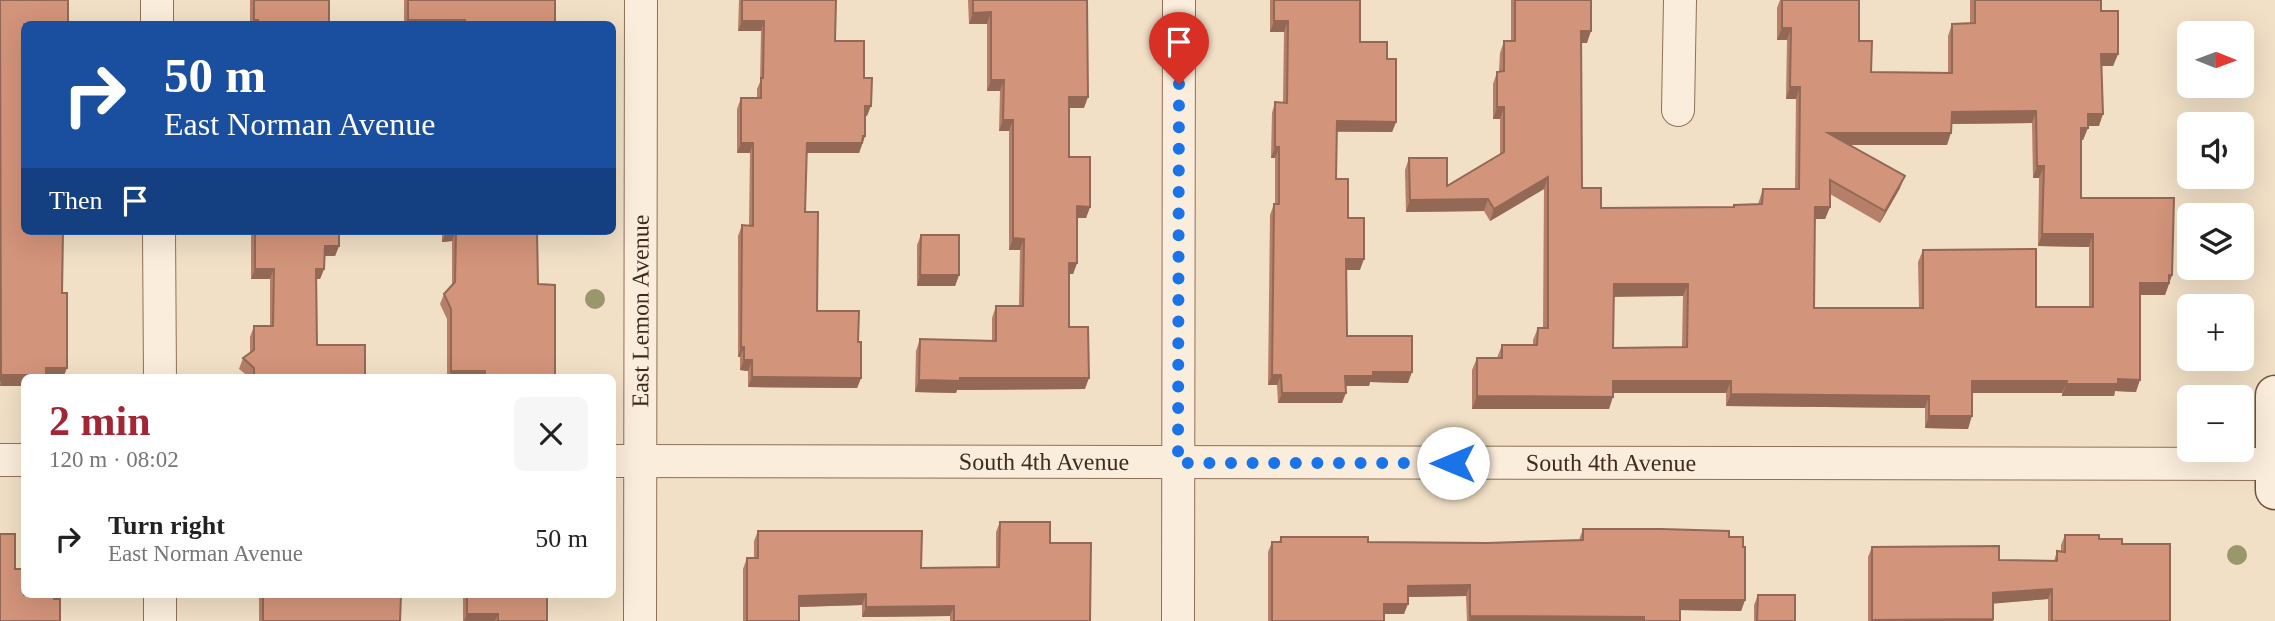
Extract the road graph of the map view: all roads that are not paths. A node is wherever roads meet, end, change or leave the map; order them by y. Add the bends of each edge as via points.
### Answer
1 (157, 0) edge
2 (641, 0) edge
3 (1179, 0) edge
4 (1680, 0) edge
5 (157, 21) edge
6 (1678, 110) dead end
7 (159, 235) edge
8 (160, 374) edge
9 (2275, 395) edge
10 (0, 460) edge
11 (21, 460) edge
12 (626, 461) edge
13 (1178, 463) junction
14 (2275, 464) edge
15 (2275, 490) edge
16 (160, 598) edge
17 (160, 621) edge
18 (640, 621) edge
19 (1178, 621) edge

1 - 5 street
2 - 12 street, East Lemon Avenue
3 - 13 street
4 - 6 street
7 - 8 street
9 - 14 street
10 - 11 street
12 - 13 street, South 4th Avenue
12 - 18 street, East Lemon Avenue
13 - 14 street, South 4th Avenue
13 - 19 street
14 - 15 street
16 - 17 street

